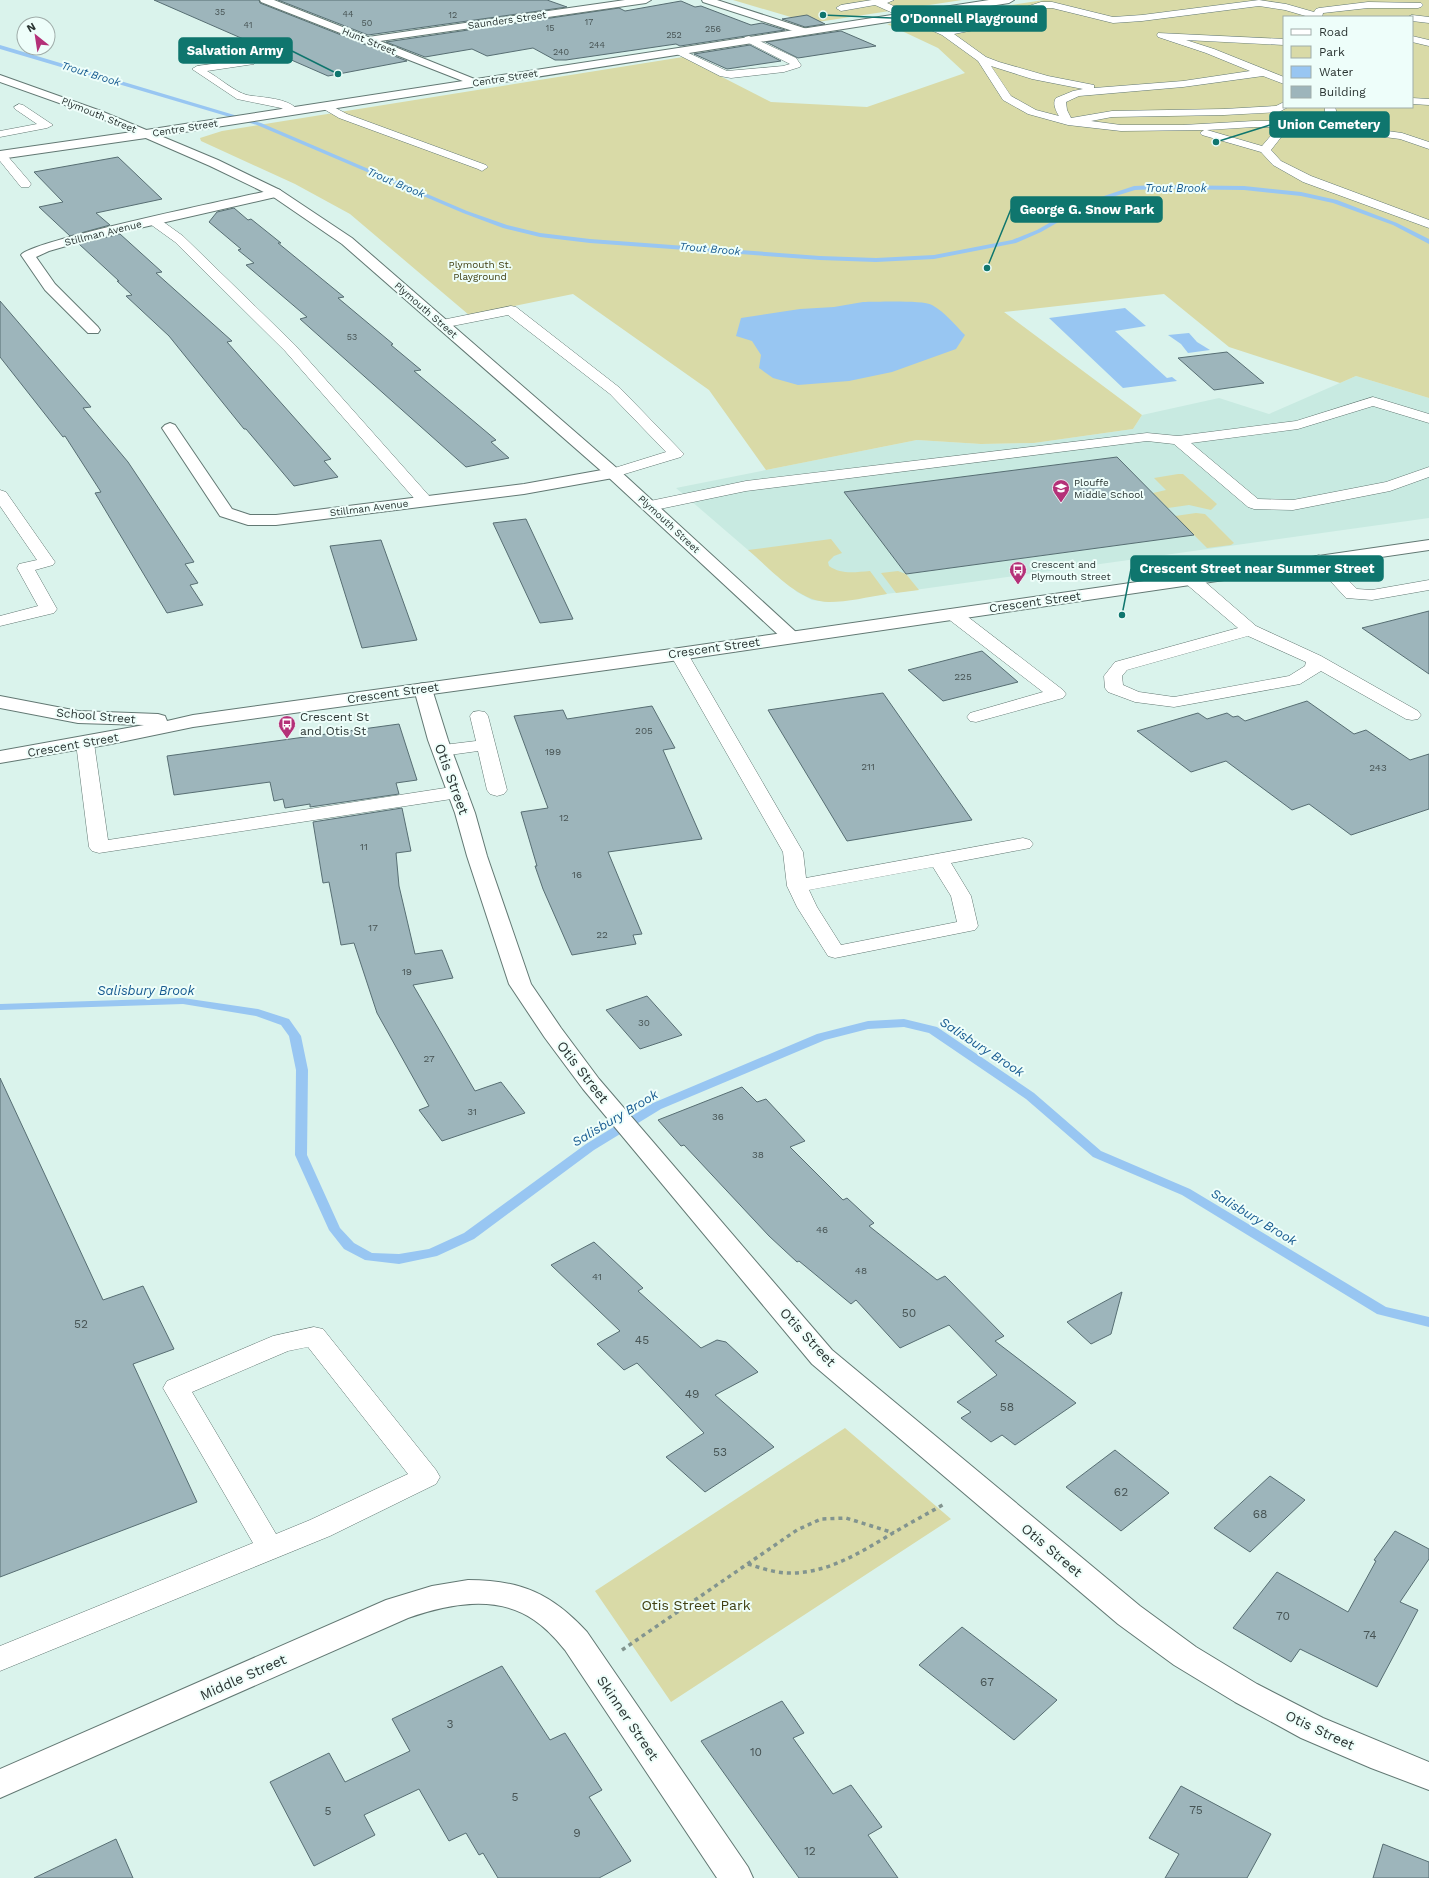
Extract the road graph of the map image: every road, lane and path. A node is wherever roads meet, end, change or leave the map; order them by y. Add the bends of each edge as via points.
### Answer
1 (265, 0) edge
2 (646, 0) edge
3 (707, 0) edge
4 (891, 0) edge
5 (1010, 0) edge
6 (1395, 0) edge
7 (876, 2) junction
8 (1418, 5) junction
9 (1336, 7) junction
10 (1429, 7) edge
11 (841, 8) dead end
12 (1364, 15) dead end
13 (907, 16) junction
14 (1314, 16) edge
15 (1317, 16) edge
16 (1413, 18) edge
17 (1113, 20) junction
18 (1429, 20) edge
19 (1141, 29) dead end
20 (803, 31) junction
21 (946, 33) junction
22 (749, 39) junction
23 (1413, 39) edge
24 (368, 40) junction
25 (1283, 42) edge
26 (1429, 43) edge
27 (676, 51) junction
28 (982, 59) junction
29 (250, 62) dead end
30 (1283, 70) edge
31 (1264, 74) junction
32 (0, 78) edge
33 (1283, 81) edge
34 (473, 82) junction
35 (1109, 90) junction
36 (1414, 101) edge
37 (1429, 102) edge
38 (326, 106) junction
39 (1283, 106) edge
40 (19, 108) dead end
41 (1330, 108) edge
42 (1429, 110) edge
43 (293, 111) junction
44 (1068, 122) junction
45 (1307, 124) junction
46 (1183, 128) junction
47 (0, 134) edge
48 (146, 134) junction
49 (1429, 146) edge
50 (1265, 150) junction
51 (1, 155) edge
52 (482, 167) dead end
53 (25, 184) dead end
54 (276, 193) junction
55 (154, 220) junction
56 (1429, 224) edge
57 (442, 324) junction
58 (93, 330) dead end
59 (1429, 419) edge
60 (170, 428) dead end
61 (1178, 440) junction
62 (1429, 472) edge
63 (613, 473) junction
64 (0, 495) edge
65 (424, 501) junction
66 (650, 506) junction
67 (1426, 548) edge
68 (1320, 560) junction
69 (1190, 579) junction
70 (1429, 585) edge
71 (953, 614) junction
72 (0, 621) edge
73 (1250, 630) junction
74 (791, 637) junction
75 (679, 654) junction
76 (1315, 660) junction
77 (423, 689) junction
78 (0, 702) edge
79 (1412, 715) dead end
80 (479, 716) dead end
81 (976, 717) dead end
82 (193, 721) junction
83 (85, 743) junction
84 (486, 745) junction
85 (442, 750) junction
86 (0, 757) edge
87 (497, 790) dead end
88 (458, 792) junction
89 (1024, 844) dead end
90 (938, 860) junction
91 (797, 886) junction
92 (976, 1486) junction
93 (894, 1533) junction
94 (270, 1548) junction
95 (748, 1564) junction
96 (491, 1592) joint
97 (0, 1659) edge
98 (595, 1669) junction
99 (1429, 1776) edge
100 (0, 1784) edge
101 (736, 1878) edge

1 - 24 street, Hunt Street
2 - 24 street, Saunders Street
3 - 20 street
4 - 7 lane
5 - 13 street, Centre Street
6 - 8 lane
7 - 11 lane
7 - 13 lane
8 - 9 lane via 1370,4
8 - 10 lane
9 - 12 lane
9 - 15 lane via 1319,12
13 - 20 street, Centre Street
13 - 21 lane
14 - 17 lane via 1286,7 1259,3
16 - 18 lane
17 - 19 lane
17 - 21 lane via 1052,5 1041,5 980,26
20 - 22 street, Centre Street
21 - 28 lane
22 - 27 street, Centre Street
22 - 27 lane via 792,60 796,65 784,69 731,75
23 - 26 lane
24 - 34 street, Hunt Street
25 - 31 lane via 1159,34 1210,51
27 - 34 street, Centre Street
28 - 35 lane via 1020,73 1059,83
28 - 44 lane via 1007,98 1032,112
29 - 43 lane via 197,70 241,97 284,105
30 - 31 lane
31 - 33 lane
31 - 35 lane
32 - 48 street, Plymouth Street via 97,113
34 - 38 street, Centre Street
35 - 44 lane via 1077,93 1060,100 1061,110
36 - 37 lane
36 - 42 lane
38 - 43 street, Centre Street
38 - 52 lane via 343,116
39 - 44 lane via 1279,109 1240,112 1112,114
40 - 47 lane via 47,125
41 - 45 lane via 1331,114
43 - 48 street, Centre Street
44 - 46 lane via 1121,128
45 - 46 lane
45 - 49 lane via 1394,135
45 - 50 lane via 1278,134
46 - 50 lane
48 - 51 street, Centre Street
48 - 54 street, Plymouth Street
50 - 56 lane via 1277,163 1307,179
51 - 53 lane
54 - 55 street, Stillman Avenue
54 - 57 street, Plymouth Street via 347,241
55 - 58 street, Stillman Avenue via 44,248 28,255 50,287
55 - 65 lane via 184,244 285,343
57 - 63 street, Plymouth Street
57 - 63 lane via 511,310 615,391 676,454
59 - 61 lane via 1373,401 1298,425
60 - 65 street, Stillman Avenue via 226,512 248,520 276,520
61 - 62 lane via 1254,504 1293,505 1390,486
61 - 66 lane via 1147,437 746,486
63 - 65 street, Stillman Avenue via 524,489
63 - 66 street, Plymouth Street
64 - 72 lane via 47,562 25,568 48,609
66 - 74 street, Plymouth Street
67 - 68 street, Crescent Street
68 - 69 street, Crescent Street
68 - 70 lane via 1352,594 1372,595
69 - 71 street, Crescent Street
69 - 73 lane
71 - 74 street, Crescent Street
71 - 81 lane via 1057,694
73 - 76 lane
73 - 76 lane via 1121,666 1113,676 1114,688 1135,697 1174,702 1294,680 1314,668
74 - 75 street, Crescent Street
75 - 77 street, Crescent Street
75 - 91 lane via 793,852
76 - 79 lane
77 - 82 street, Crescent Street
77 - 85 street, Otis Street
78 - 82 street, School Street via 78,716
80 - 84 lane
82 - 83 street, Crescent Street
83 - 86 street, Crescent Street
83 - 88 lane via 99,847
84 - 85 lane
84 - 87 lane
85 - 88 street, Otis Street
88 - 92 street, Otis Street via 520,984 553,1033 644,1148 822,1356
89 - 90 lane
90 - 91 lane
90 - 91 lane via 961,896 968,926 835,952
92 - 93 path
92 - 99 street, Otis Street via 1130,1615 1185,1656 1246,1693 1312,1728
93 - 95 path via 853,1558 814,1571 781,1574
93 - 95 path via 846,1518 821,1519 797,1530
94 - 94 lane via 176,1388 282,1343 314,1336 426,1477 320,1528
94 - 97 lane
95 - 98 path
96 - 98 street, Skinner Street via 519,1598 540,1608 576,1641
96 - 100 street, Middle Street via 469,1591 422,1600
98 - 101 street, Skinner Street

